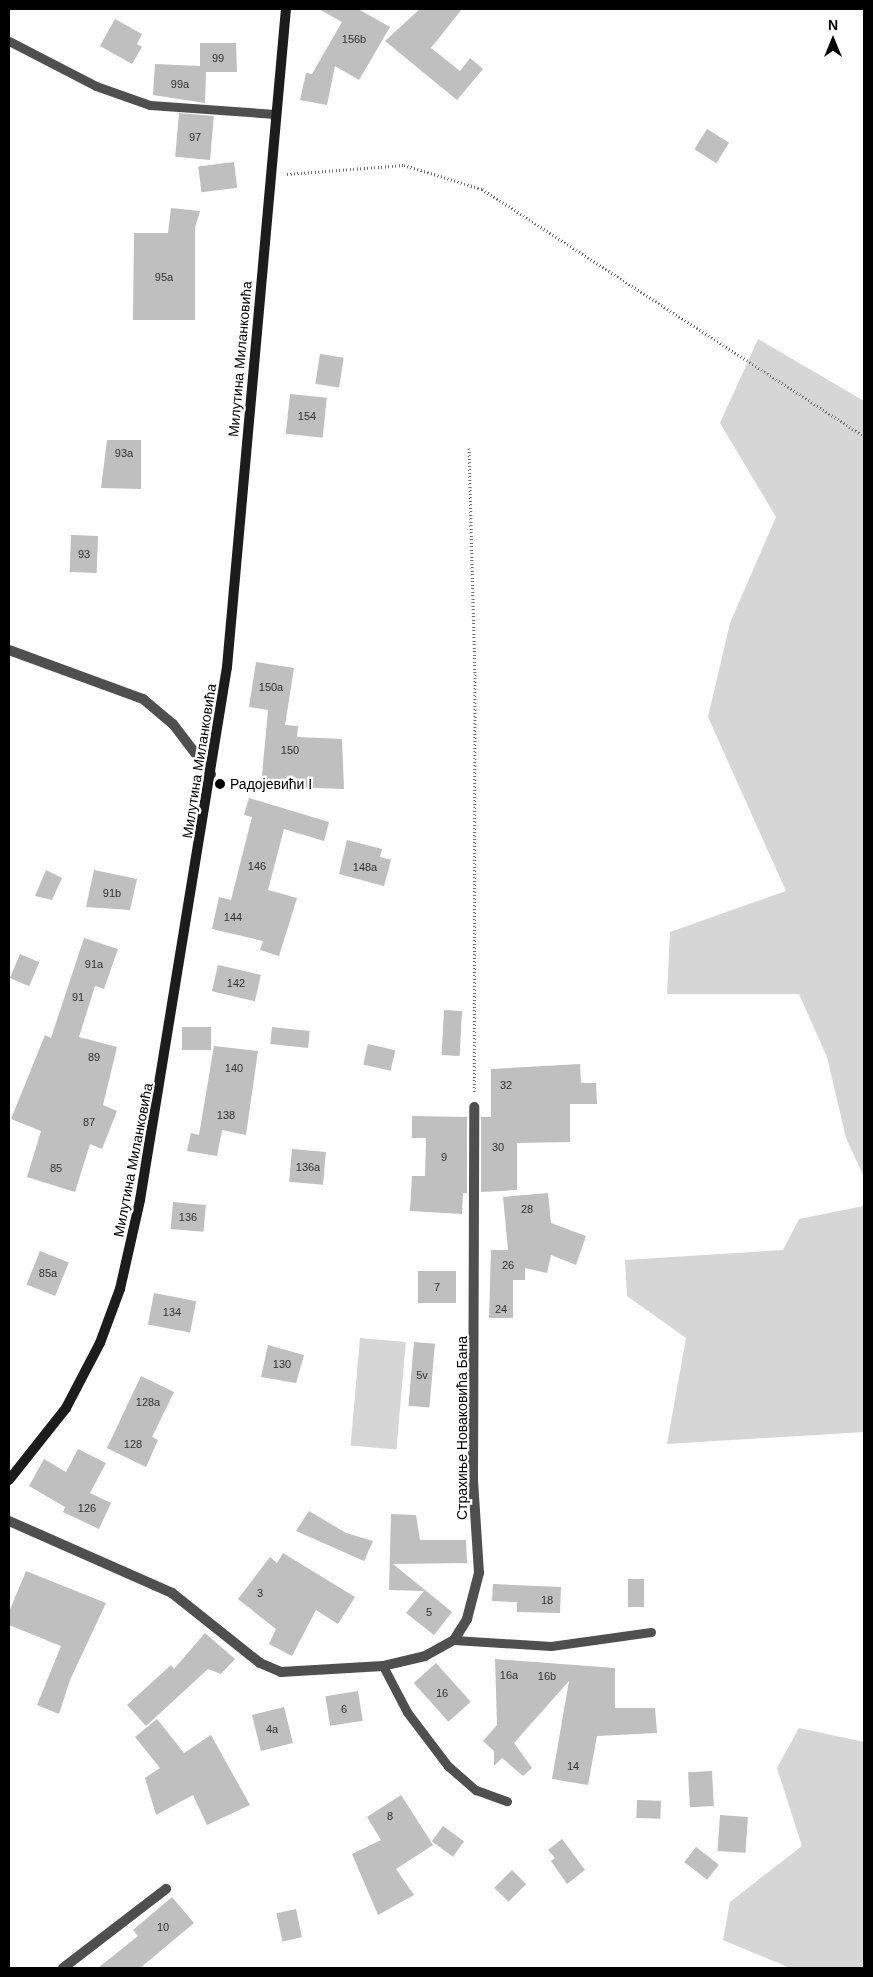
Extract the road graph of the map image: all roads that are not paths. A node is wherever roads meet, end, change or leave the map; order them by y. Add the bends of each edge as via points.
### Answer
1 (286, 9) edge
2 (9, 41) edge
3 (276, 114) junction
4 (9, 650) edge
5 (211, 774) junction
6 (474, 1107) road end
7 (9, 1480) edge
8 (9, 1520) edge
9 (652, 1632) dead end
10 (454, 1640) junction
11 (382, 1666) junction
12 (507, 1801) dead end
13 (166, 1888) dead end
14 (63, 1968) edge

1 - 3 main road, Милутина Миланковића
2 - 3 lane via 96,86 150,104
3 - 5 main road, Милутина Миланковића via 227,667
4 - 5 street via 143,699 173,724
5 - 7 main road, Милутина Миланковића via 148,1157 120,1289 78,1389
6 - 10 street, Страхиње Новаковића Бана via 473,1480 479,1573 467,1619
8 - 11 street, Страхиње Новаковића Бана via 172,1593 271,1669 291,1673
9 - 10 lane via 551,1646
10 - 11 street, Страхиње Новаковића Бана via 425,1656
11 - 12 lane via 408,1712 448,1766 476,1790
13 - 14 street

